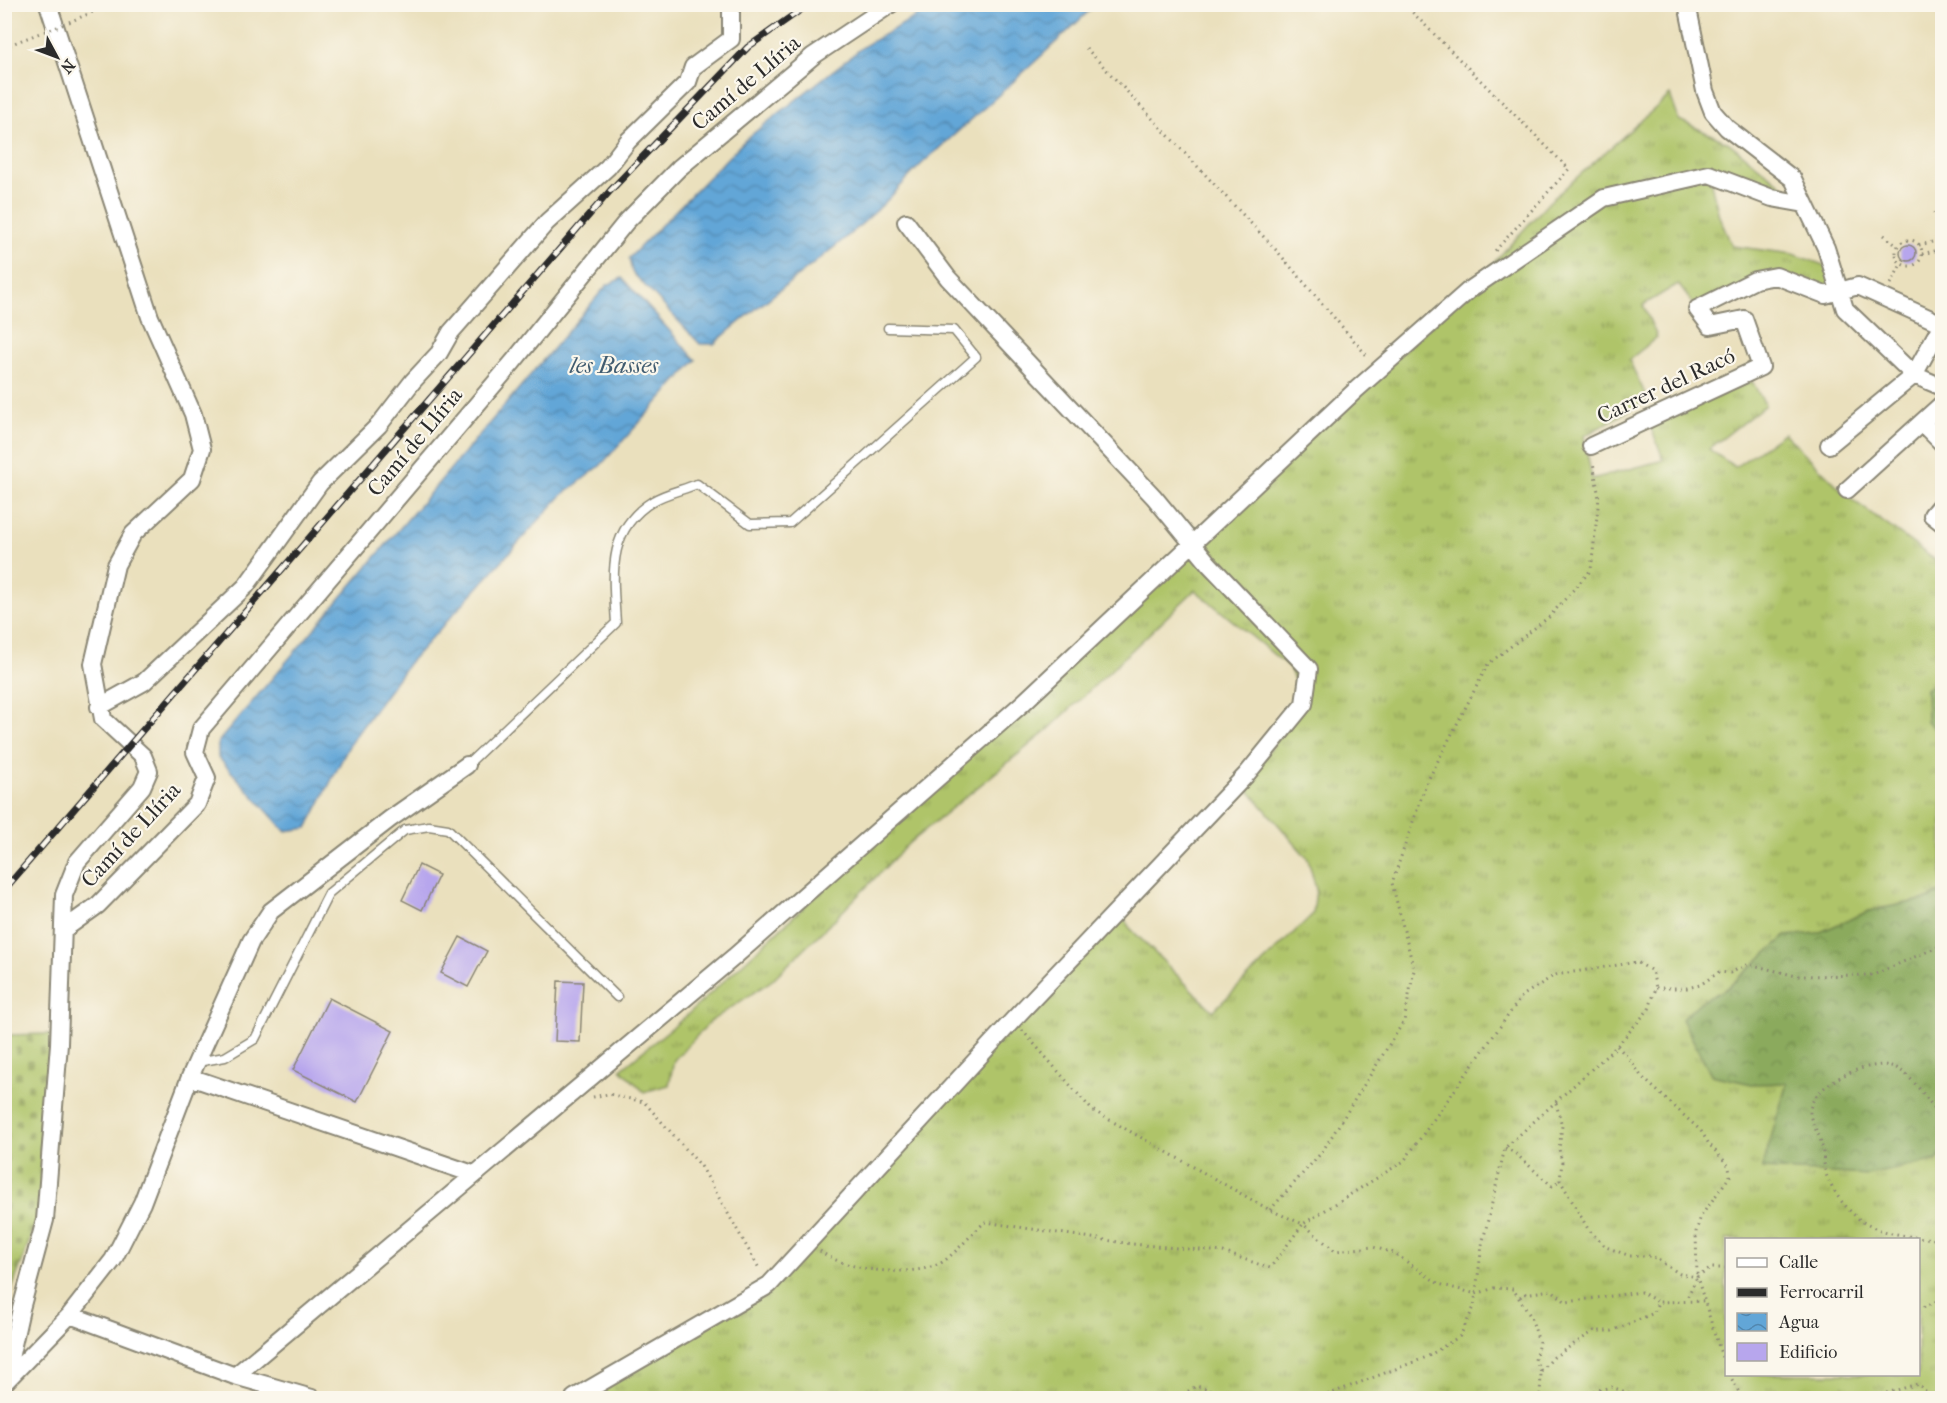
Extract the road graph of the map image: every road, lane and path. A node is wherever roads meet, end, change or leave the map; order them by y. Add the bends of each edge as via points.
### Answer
1 (48, 4) edge
2 (112, 4) edge
3 (731, 4) edge
4 (891, 4) edge
5 (1404, 4) edge
6 (1687, 4) edge
7 (101, 7) edge
8 (4, 48) edge
9 (1086, 48) dead end
10 (1805, 204) junction
11 (1934, 212) dead end
12 (906, 222) dead end
13 (1884, 235) dead end
14 (1942, 240) edge
15 (1919, 245) junction
16 (1897, 246) junction
17 (1942, 249) edge
18 (1922, 254) junction
19 (1491, 256) dead end
20 (1901, 264) junction
21 (1839, 289) junction
22 (1884, 296) junction
23 (1942, 324) edge
24 (888, 328) dead end
25 (1379, 370) junction
26 (1914, 375) junction
27 (1940, 382) edge
28 (1942, 404) edge
29 (1922, 423) junction
30 (1942, 442) edge
31 (1829, 445) dead end
32 (1591, 446) joint
33 (1847, 490) dead end
34 (1942, 503) edge
35 (1942, 523) edge
36 (1193, 545) junction
37 (99, 707) junction
38 (466, 765) joint
39 (63, 930) junction
40 (1942, 945) edge
41 (1656, 988) junction
42 (617, 997) dead end
43 (1013, 1020) junction
44 (1617, 1046) junction
45 (193, 1069) junction
46 (588, 1098) dead end
47 (1556, 1103) junction
48 (1942, 1117) edge
49 (1505, 1148) junction
50 (473, 1174) junction
51 (1560, 1180) junction
52 (1270, 1210) junction
53 (1303, 1224) junction
54 (1942, 1240) edge
55 (809, 1242) junction
56 (1725, 1268) edge
57 (1697, 1277) junction
58 (769, 1285) junction
59 (1476, 1294) junction
60 (1519, 1297) junction
61 (1942, 1299) edge
62 (1686, 1300) junction
63 (1707, 1301) junction
64 (1658, 1302) junction
65 (1920, 1309) edge
66 (70, 1315) junction
67 (1725, 1366) edge
68 (1541, 1371) junction
69 (235, 1376) junction
70 (1729, 1376) edge
71 (5, 1383) edge
72 (312, 1398) edge
73 (574, 1398) edge
74 (1178, 1398) edge
75 (1317, 1398) edge
76 (1540, 1398) edge
77 (1564, 1398) edge
78 (1645, 1398) edge
79 (1742, 1398) edge
80 (1869, 1398) edge
81 (1933, 1398) edge

1 - 37 street, Camí de Llíria via 150,317 193,414 202,449 192,479 133,534 116,565 93,664
2 - 7 path
3 - 37 street via 731,39 693,67 688,82 628,141 608,167 547,222 451,332 440,353 379,425 320,483 246,586 144,682
4 - 39 street, Camí de Llíria via 813,56 679,168 626,222 506,371 201,729 195,752 207,778 197,804 98,904
5 - 19 path via 1569,169
6 - 10 street via 1713,112 1726,128 1793,179
7 - 8 path, bridge
9 - 25 path via 1276,251
10 - 21 street via 1826,248
10 - 25 street via 1772,198 1709,174 1604,198 1468,291
11 - 14 path
12 - 36 street via 948,278 1154,497
13 - 16 path
14 - 15 path
15 - 16 path via 1908,239
15 - 18 path
16 - 20 path via 1896,259
17 - 18 path
18 - 20 path via 1915,265
20 - 22 path
21 - 22 street via 1858,286
21 - 26 street via 1845,309
21 - 32 street, Carrer del Racó via 1825,295 1776,276 1755,280 1697,309 1710,326 1744,319 1761,367
22 - 23 street
23 - 26 street
24 - 38 lane via 954,330 976,357 790,523 750,524 697,484 654,500 633,518 614,549 616,623
25 - 36 street
26 - 27 street
26 - 31 street
28 - 29 street
29 - 30 street
29 - 33 street
32 - 52 path via 1599,498 1591,570 1549,617 1488,664 1426,784 1392,883 1414,970 1404,1021 1322,1152
34 - 35 street via 1932,515
36 - 43 street via 1309,669 1304,704 1246,776
36 - 50 street via 1023,703 735,957
37 - 39 street, Camí de Llíria via 104,719 143,756 149,771 142,787 77,862 64,894
38 - 45 street via 271,911 251,941
39 - 71 street via 59,1044 45,1220
40 - 41 path via 1873,975 1796,976 1749,964 1730,973 1719,972 1700,985
41 - 44 path via 1649,1009
41 - 53 path via 1652,971 1637,962 1555,975 1522,996 1404,1161
42 - 45 lane via 448,830 429,826 405,830 329,893 255,1039 225,1057
43 - 52 path via 1092,1110
43 - 55 street
44 - 47 path
44 - 57 path via 1641,1076 1701,1131 1729,1166 1730,1176 1701,1216 1696,1232
45 - 50 street
45 - 66 street via 142,1203 113,1260
46 - 58 path via 608,1094 644,1102 701,1166
47 - 49 path
47 - 51 path via 1562,1126
48 - 54 path via 1909,1076 1890,1065 1853,1071 1823,1087 1813,1100 1810,1113 1821,1141 1827,1175 1853,1212 1869,1226
49 - 51 path via 1552,1186
49 - 59 path via 1482,1245
50 - 69 street
51 - 57 path via 1588,1229 1606,1247 1630,1256 1652,1256 1680,1274
52 - 53 path
53 - 55 path via 1270,1268 1223,1252 1132,1244 985,1222 938,1265 907,1270 859,1269 827,1256
53 - 59 path via 1335,1251 1373,1247 1394,1253 1439,1284
55 - 58 street
56 - 57 path via 1712,1268
57 - 62 path
57 - 63 path
58 - 73 street
59 - 60 path via 1494,1288 1513,1289
59 - 75 path via 1460,1336 1427,1357
60 - 64 path via 1552,1290 1566,1302 1641,1292
60 - 68 path via 1539,1342 1535,1360
61 - 65 path
62 - 63 path
62 - 64 path
63 - 67 path
64 - 68 path via 1654,1313 1612,1331 1594,1331 1554,1357
66 - 69 street
66 - 71 street
68 - 76 path
69 - 72 street
70 - 79 path
74 - 75 path via 1196,1386 1237,1396
77 - 78 path via 1611,1387
80 - 81 path via 1918,1384

